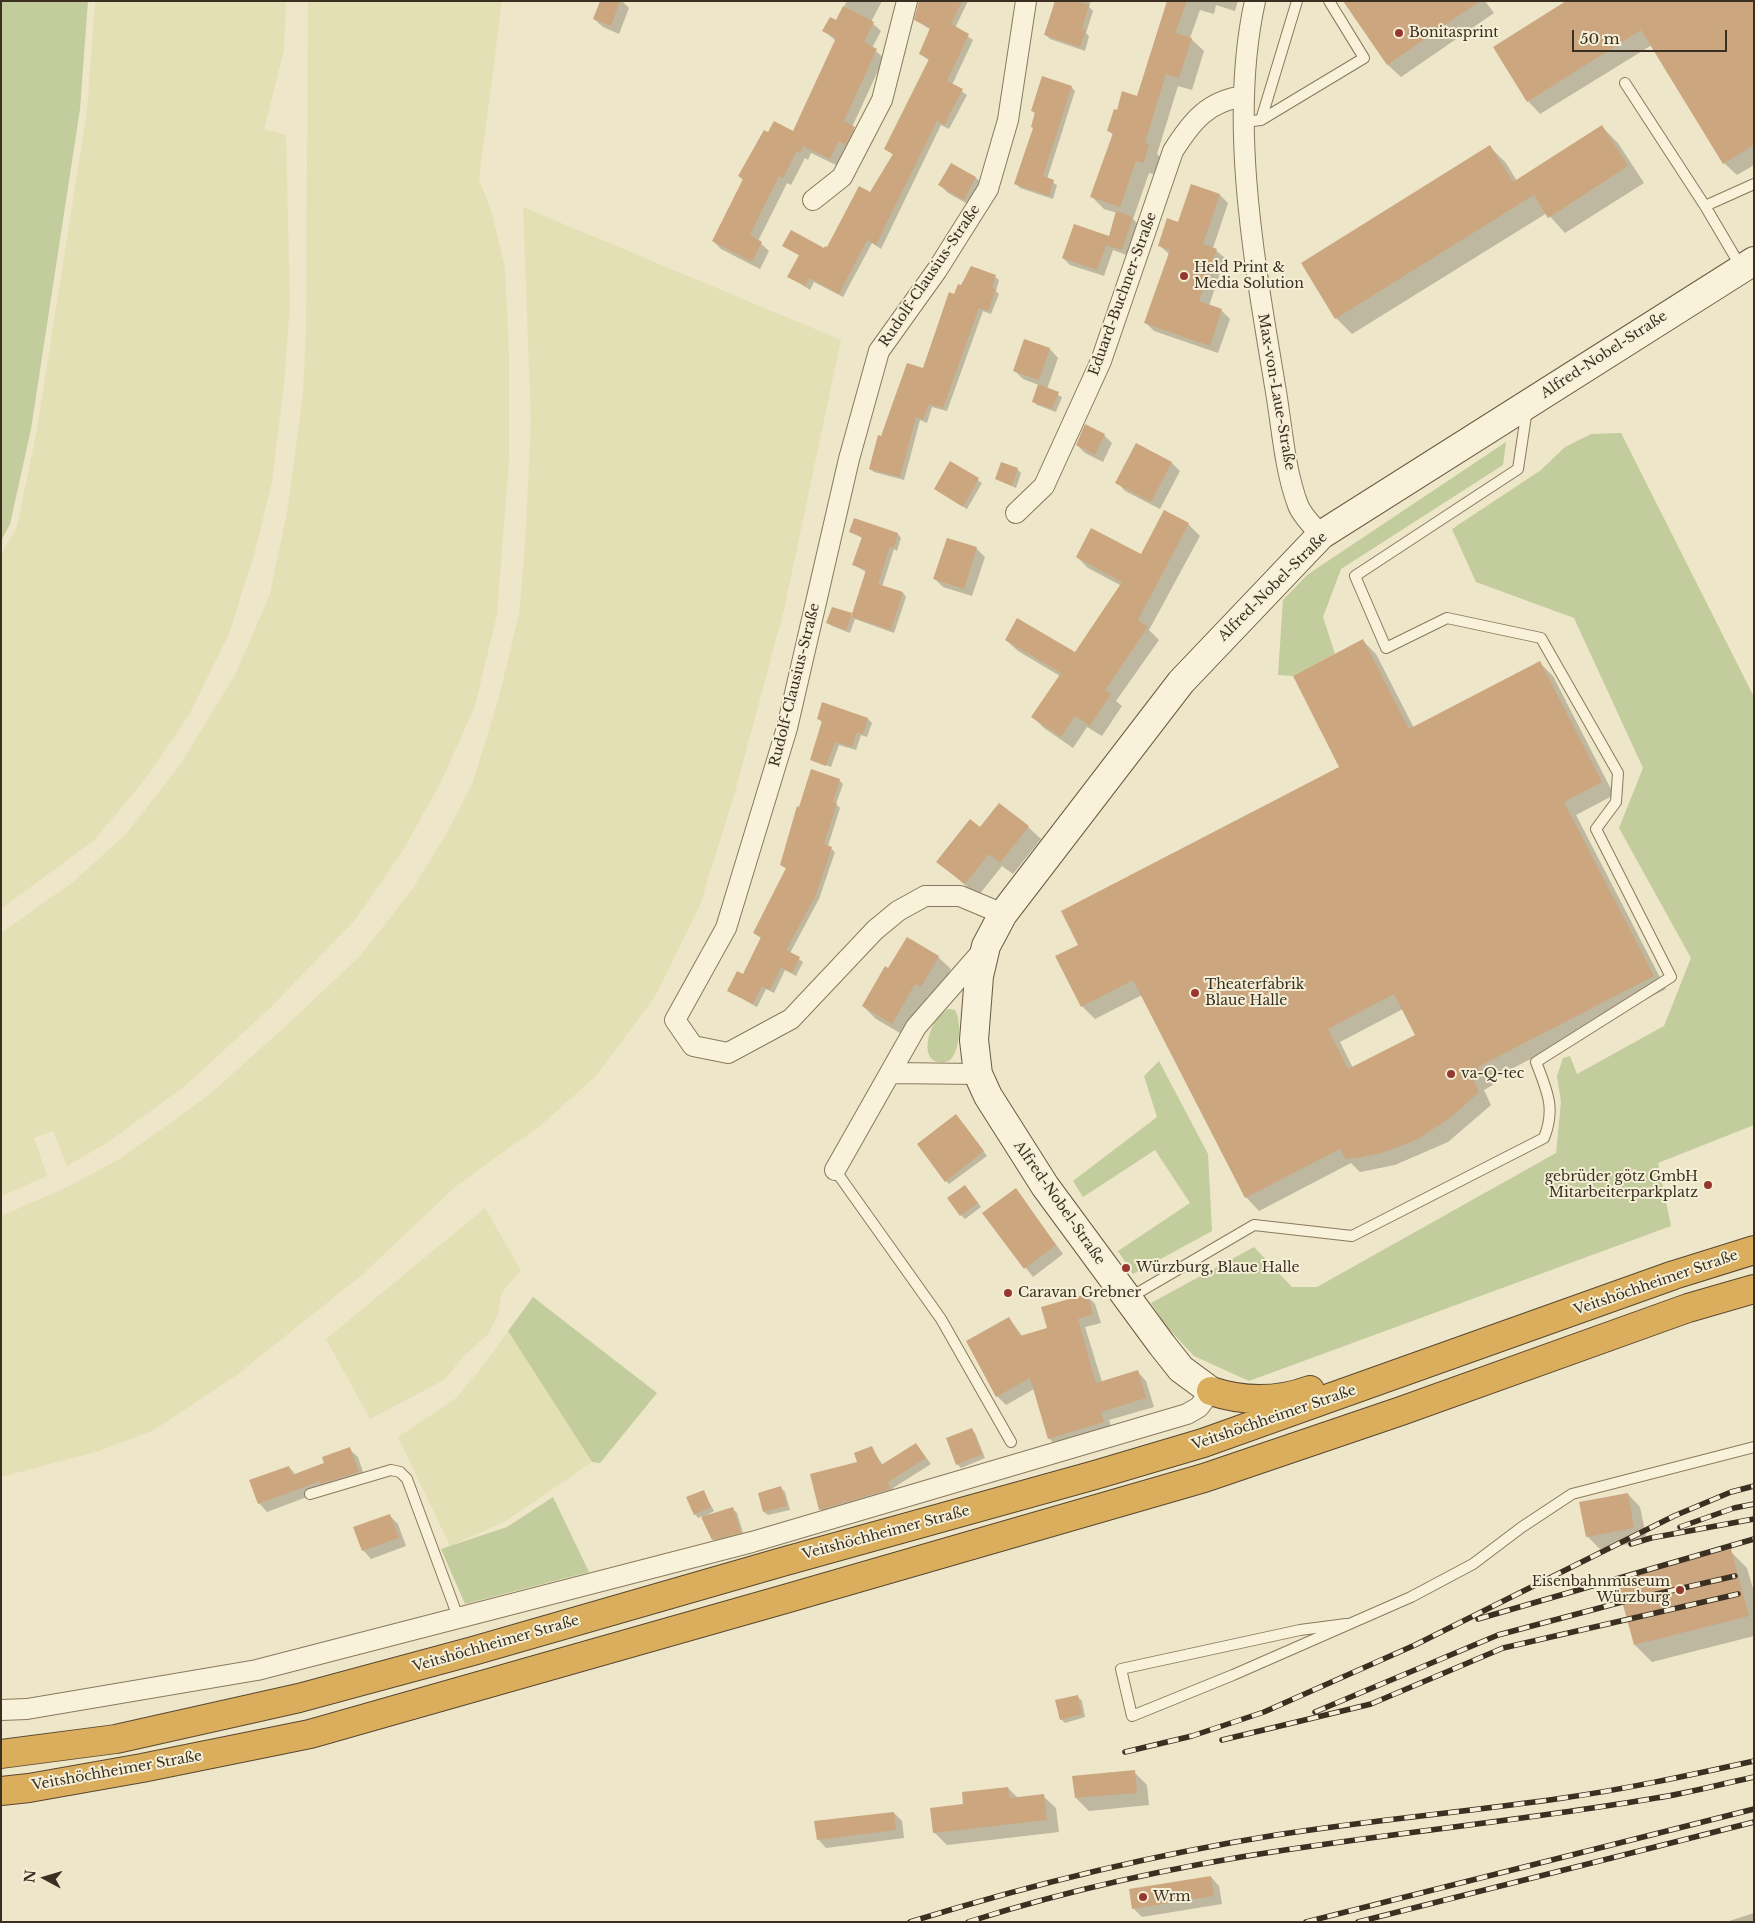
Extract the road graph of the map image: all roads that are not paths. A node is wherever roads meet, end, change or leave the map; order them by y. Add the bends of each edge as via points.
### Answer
1 (907, 1) edge
2 (1026, 1) edge
3 (1254, 1) edge
4 (1297, 1) edge
5 (1329, 1) edge
6 (1625, 83) dead end
7 (1244, 96) junction
8 (1252, 121) junction
9 (1754, 184) edge
10 (814, 200) dead end
11 (1705, 206) junction
12 (1748, 265) edge
13 (1528, 403) junction
14 (1016, 513) dead end
15 (1321, 536) junction
16 (1003, 914) junction
17 (986, 946) junction
18 (890, 1073) junction
19 (978, 1074) junction
20 (835, 1170) joint
21 (1754, 1250) edge
22 (1754, 1289) edge
23 (1127, 1298) junction
24 (1384, 1380) junction
25 (1211, 1391) junction
26 (1011, 1442) dead end
27 (1754, 1446) edge
28 (310, 1494) dead end
29 (458, 1617) junction
30 (1346, 1624) junction
31 (1, 1710) edge
32 (1, 1754) edge
33 (1, 1790) edge

1 - 10 street via 882,100 842,177
2 - 16 street, Rudolf-Clausius-Straße via 1008,120 988,189 937,270 879,351 849,458 787,728 726,928 675,1020 693,1046 728,1053 791,1019 875,930 898,911 925,896 960,896
3 - 7 street, Max-von-Laue-Straße via 1248,32
4 - 8 lane
5 - 8 lane via 1364,58
6 - 11 lane
7 - 8 street, Max-von-Laue-Straße
7 - 14 street, Eduard-Buchner-Straße via 1218,102 1201,115 1189,126 1173,151 1101,361 1044,486
8 - 15 street, Max-von-Laue-Straße via 1246,177 1262,308 1298,507
9 - 11 lane
11 - 12 lane
12 - 13 street, Alfred-Nobel-Straße
13 - 15 street, Alfred-Nobel-Straße
13 - 23 lane via 1518,469 1355,576 1386,648 1447,618 1541,638 1618,773 1616,802 1596,829 1671,977 1536,1062 1550,1100 1550,1123 1544,1138 1352,1236 1254,1226
15 - 16 street, Alfred-Nobel-Straße via 1181,682
16 - 17 street, Alfred-Nobel-Straße
17 - 18 street, Alfred-Nobel-Straße via 916,1027
17 - 19 street, Alfred-Nobel-Straße via 979,976 974,1040
18 - 19 street
18 - 20 street, Alfred-Nobel-Straße
19 - 23 street, Alfred-Nobel-Straße via 988,1096 1045,1186
20 - 26 lane via 942,1319
21 - 24 highway, Veitshöchheimer Straße via 1674,1275
22 - 33 highway, Veitshöchheimer Straße via 1688,1308 1204,1478 310,1734 142,1768
23 - 25 street, Alfred-Nobel-Straße via 1181,1369
24 - 25 highway via 1360,1371 1292,1396 1263,1400 1240,1399
24 - 32 highway, Veitshöchheimer Straße via 1202,1443 464,1654 298,1698 116,1739
25 - 29 street, Veitshöchheimer Straße via 1199,1407 1187,1414 752,1542
27 - 30 lane via 1572,1494 1473,1564 1411,1597
28 - 29 lane via 391,1470 400,1472 407,1479
29 - 31 street, Veitshöchheimer Straße via 257,1670 27,1709
30 - 30 lane via 1233,1675 1132,1716 1121,1669 1300,1630

